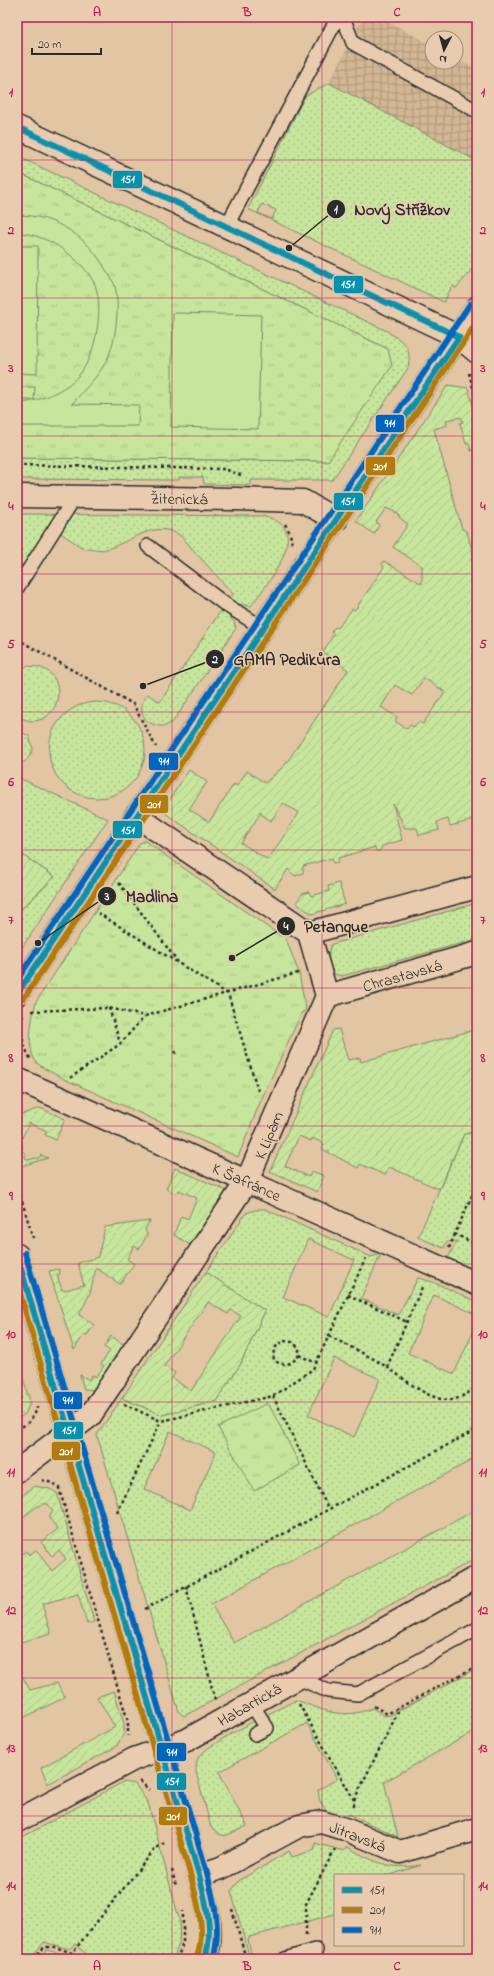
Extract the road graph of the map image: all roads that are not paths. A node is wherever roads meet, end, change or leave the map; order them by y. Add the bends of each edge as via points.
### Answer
1 (338, 17) edge
2 (343, 17) edge
3 (477, 111) edge
4 (17, 127) edge
5 (226, 226) junction
6 (477, 308) edge
7 (459, 337) junction
8 (472, 360) edge
9 (17, 496) edge
10 (75, 497) junction
11 (336, 520) junction
12 (148, 546) dead end
13 (17, 588) edge
14 (263, 628) junction
15 (136, 816) junction
16 (477, 887) edge
17 (309, 933) junction
18 (477, 953) edge
19 (328, 996) junction
20 (21, 1003) edge
21 (17, 1079) edge
22 (247, 1181) junction
23 (17, 1255) edge
24 (477, 1284) edge
25 (68, 1431) junction
26 (17, 1471) edge
27 (477, 1576) edge
28 (477, 1629) edge
29 (292, 1680) junction
30 (251, 1702) junction
31 (255, 1734) dead end
32 (162, 1748) junction
33 (17, 1821) edge
34 (477, 1829) edge
35 (199, 1875) junction
36 (312, 1952) road end
37 (205, 1959) edge
38 (285, 1959) edge

1 - 5 lane
2 - 3 lane via 353,43
4 - 5 street
5 - 7 street
6 - 7 street
7 - 8 street
7 - 11 street
9 - 10 street, Žitenická
10 - 11 street, Žitenická via 257,499 302,502
10 - 13 lane
11 - 14 street
12 - 14 lane via 226,605
14 - 15 street
15 - 17 street
15 - 20 street
16 - 17 street
17 - 19 street
18 - 19 street, Chrastavská
19 - 22 street, K Lipám
21 - 22 street, K Šafránce
22 - 24 street, K Šafránce
22 - 25 street, K Lipám via 90,1416
23 - 25 street
25 - 26 street, K Lipám
25 - 32 street
27 - 29 street, Habartická
28 - 29 lane via 358,1694 328,1691
29 - 30 street, Habartická
30 - 31 lane via 267,1728
30 - 32 street, Habartická via 186,1740
32 - 33 street, Habartická via 134,1759
32 - 35 street
34 - 35 street, Jitravská via 400,1852 321,1822 299,1826 221,1868
35 - 37 street via 207,1908 209,1944
36 - 38 lane

